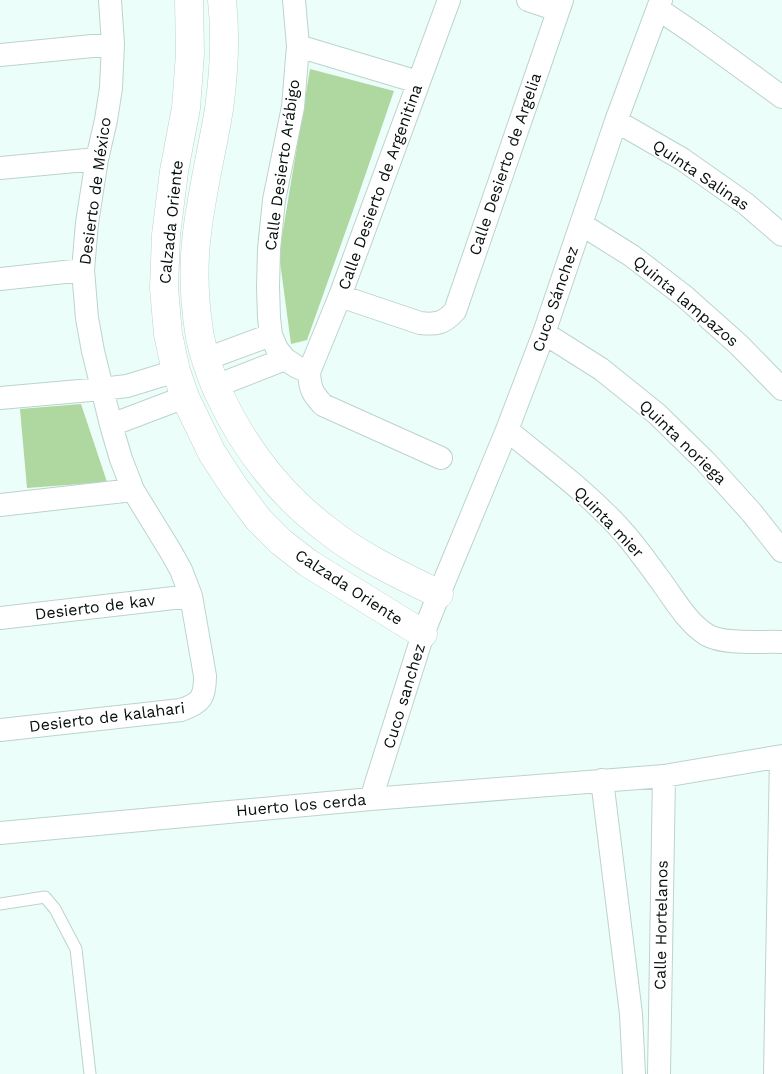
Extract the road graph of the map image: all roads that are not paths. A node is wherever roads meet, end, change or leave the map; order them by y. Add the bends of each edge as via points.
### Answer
1 (110, 0) edge
2 (190, 0) edge
3 (222, 0) edge
4 (294, 0) edge
5 (449, 0) edge
6 (528, 0) edge
7 (660, 4) edge
8 (560, 5) edge
9 (113, 44) junction
10 (298, 46) junction
11 (0, 55) edge
12 (418, 82) junction
13 (782, 97) edge
14 (616, 121) junction
15 (97, 158) junction
16 (0, 168) edge
17 (581, 224) junction
18 (782, 235) edge
19 (83, 270) junction
20 (0, 279) edge
21 (340, 296) junction
22 (544, 333) junction
23 (271, 335) junction
24 (206, 359) junction
25 (285, 359) junction
26 (176, 371) junction
27 (309, 372) junction
28 (216, 386) junction
29 (102, 389) junction
30 (782, 389) edge
31 (185, 397) junction
32 (0, 398) edge
33 (111, 426) junction
34 (507, 430) junction
35 (441, 458) dead end
36 (133, 490) junction
37 (0, 505) edge
38 (782, 551) edge
39 (438, 594) junction
40 (191, 596) junction
41 (0, 618) edge
42 (423, 634) junction
43 (782, 642) edge
44 (205, 690) joint
45 (0, 730) edge
46 (781, 756) edge
47 (664, 776) junction
48 (602, 780) junction
49 (372, 799) junction
50 (0, 833) edge
51 (0, 904) edge
52 (90, 1074) edge
53 (634, 1074) edge
54 (659, 1074) edge
55 (775, 1074) edge

1 - 9 street, Desierto de México
2 - 26 street, Calzada Oriente via 186,108 167,226 164,288 168,334
3 - 24 street, Calzada Oriente via 224,68 197,234 194,287
4 - 10 street, Calle Desierto Arábigo
5 - 12 street, Calle Desierto de Argenitina
6 - 8 street
7 - 13 street
7 - 14 street, Cuco Sánchez
8 - 21 street, Calle Desierto de Argelia via 455,311 440,323 420,323
9 - 11 street
9 - 15 street, Desierto de México via 111,88
10 - 12 street
10 - 23 street, Calle Desierto Arábigo via 293,107 274,200 269,249
12 - 21 street, Calle Desierto de Argenitina
14 - 17 street, Cuco Sánchez
14 - 18 street, Quinta Salinas via 682,159 746,204
15 - 16 street
15 - 19 street, Desierto de México
17 - 22 street, Cuco Sánchez
17 - 30 street, Quinta lampazos via 632,256 684,296
19 - 20 street
19 - 29 street, Desierto de México via 87,318
21 - 27 street, Calle Desierto de Argenitina
22 - 34 street, Cuco Sánchez
22 - 38 street, Quinta noriega via 601,369 657,414 729,487
23 - 24 street
23 - 25 street, Calle Desierto Arábigo
24 - 26 street
24 - 28 street, Calzada Oriente
25 - 27 street, Calle Desierto Arábigo
25 - 28 street
26 - 29 street via 127,386
26 - 31 street, Calzada Oriente
27 - 35 street via 310,386 323,405
28 - 31 street
28 - 39 street, Calzada Oriente via 240,435 284,493 328,532 379,565
29 - 32 street
29 - 33 street, Desierto de México
31 - 33 street
31 - 42 street, Calzada Oriente via 212,453 258,519 280,542 308,563
33 - 36 street, Desierto de México
34 - 39 street, Cuco Sánchez
34 - 43 street, Quinta mier via 593,502 623,532 696,628 726,641
36 - 37 street
36 - 40 street, Desierto de México via 181,570
39 - 42 street, Cuco sanchez
40 - 41 street, Desierto de kav
40 - 44 street, Desierto de México
42 - 49 street, Cuco sanchez
44 - 45 street, Desierto de kalahari via 201,699 181,710
46 - 47 street, Huerto los cerda
46 - 55 street
47 - 48 street, Huerto los cerda
47 - 54 street, Calle Hortelanos
48 - 49 street, Huerto los cerda
48 - 53 street, Calle Hortelanos via 631,1014
49 - 50 street, Huerto los cerda
51 - 52 lane via 45,896 76,948

